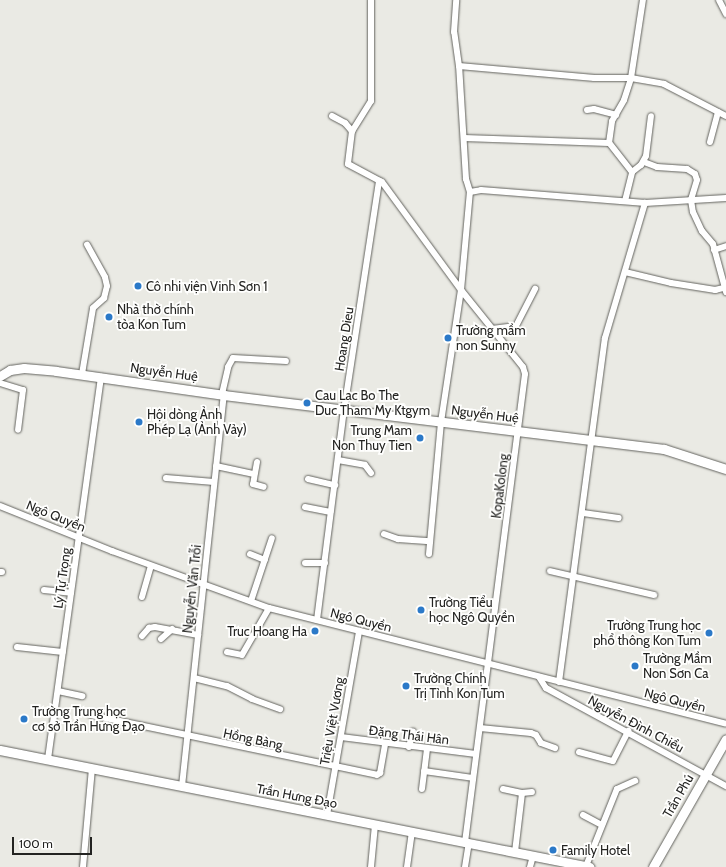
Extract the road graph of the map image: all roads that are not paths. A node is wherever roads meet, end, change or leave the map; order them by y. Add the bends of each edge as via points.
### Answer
1 (371, 0) edge
2 (456, 0) edge
3 (643, 0) edge
4 (719, 0) edge
5 (726, 14) edge
6 (459, 66) junction
7 (631, 78) junction
8 (587, 110) dead end
9 (718, 112) junction
10 (616, 115) junction
11 (332, 116) dead end
12 (651, 116) dead end
13 (726, 116) edge
14 (352, 131) junction
15 (464, 138) junction
16 (710, 142) dead end
17 (609, 143) junction
18 (644, 162) junction
19 (632, 172) junction
20 (379, 181) junction
21 (470, 192) junction
22 (726, 198) edge
23 (691, 200) junction
24 (625, 201) junction
25 (645, 203) junction
26 (87, 245) dead end
27 (726, 246) edge
28 (714, 250) junction
29 (625, 272) junction
30 (535, 289) dead end
31 (461, 290) junction
32 (725, 290) edge
33 (492, 329) junction
34 (286, 361) dead end
35 (1, 373) edge
36 (82, 374) junction
37 (101, 377) junction
38 (0, 383) edge
39 (223, 395) junction
40 (344, 410) junction
41 (441, 422) junction
42 (18, 430) dead end
43 (518, 431) junction
44 (591, 441) junction
45 (338, 460) junction
46 (257, 462) dead end
47 (216, 466) junction
48 (726, 469) edge
49 (371, 472) dead end
50 (254, 474) junction
51 (166, 478) dead end
52 (308, 479) dead end
53 (214, 482) junction
54 (335, 484) junction
55 (264, 487) dead end
56 (0, 506) edge
57 (305, 508) dead end
58 (331, 512) junction
59 (583, 513) junction
60 (619, 518) dead end
61 (384, 534) dead end
62 (78, 537) junction
63 (272, 538) dead end
64 (430, 541) junction
65 (250, 554) dead end
66 (429, 554) dead end
67 (265, 560) junction
68 (325, 563) junction
69 (305, 564) dead end
70 (151, 566) junction
71 (550, 571) dead end
72 (575, 576) junction
73 (203, 585) junction
74 (44, 590) dead end
75 (71, 593) junction
76 (654, 595) dead end
77 (142, 597) dead end
78 (251, 601) junction
79 (269, 608) junction
80 (317, 620) junction
81 (172, 629) junction
82 (359, 631) junction
83 (198, 634) junction
84 (142, 636) dead end
85 (161, 639) dead end
86 (17, 647) dead end
87 (63, 652) junction
88 (227, 652) dead end
89 (490, 664) junction
90 (539, 677) junction
91 (194, 678) junction
92 (559, 682) junction
93 (58, 691) junction
94 (82, 696) dead end
95 (280, 709) dead end
96 (91, 715) dead end
97 (726, 724) edge
98 (480, 728) junction
99 (413, 731) dead end
100 (628, 731) junction
101 (188, 736) junction
102 (341, 737) junction
103 (726, 739) edge
104 (385, 744) junction
105 (409, 747) junction
106 (555, 748) dead end
107 (427, 749) junction
108 (0, 750) edge
109 (579, 752) dead end
110 (476, 754) junction
111 (48, 760) junction
112 (335, 768) junction
113 (92, 769) junction
114 (424, 772) junction
115 (706, 774) junction
116 (473, 778) junction
117 (635, 781) dead end
118 (182, 786) junction
119 (726, 786) edge
120 (503, 788) dead end
121 (422, 789) dead end
122 (532, 792) dead end
123 (522, 793) junction
124 (583, 814) dead end
125 (327, 815) junction
126 (375, 825) junction
127 (602, 825) junction
128 (412, 832) junction
129 (467, 842) junction
130 (515, 852) junction
131 (533, 856) junction
132 (571, 865) edge
133 (83, 867) edge
134 (371, 867) edge
135 (408, 867) edge
136 (465, 867) edge
137 (530, 867) edge
138 (588, 867) edge
139 (653, 867) edge

1 - 14 street via 371,100
2 - 6 street via 454,32
3 - 7 street
4 - 5 street
6 - 7 street via 594,78
6 - 15 street
7 - 9 street via 664,84
7 - 10 street
8 - 10 street via 594,109
9 - 13 street
9 - 16 street
10 - 17 street
11 - 14 street via 345,123
12 - 18 street via 648,150
14 - 20 street, KopaKolong via 348,164 375,176
15 - 17 street
15 - 21 street via 466,179
17 - 19 street
18 - 19 street
18 - 23 street via 657,167 683,168 695,174
19 - 24 street
20 - 31 street, KopaKolong
20 - 40 street, Hoang Dieu
21 - 24 street via 481,190
21 - 31 street
22 - 23 street
23 - 25 street
23 - 28 street via 702,231
24 - 25 street
25 - 29 street
26 - 36 street via 105,277 107,286 104,298 93,308
27 - 28 street
28 - 32 street
29 - 32 street via 671,283
29 - 44 street via 605,338
30 - 33 street via 516,326
31 - 33 street, KopaKolong
31 - 41 street
33 - 43 street, KopaKolong via 523,367
34 - 39 street, Nguyễn Văn Trỗi via 233,358 228,367
35 - 36 street, Nguyễn Huệ via 24,368
36 - 37 street, Nguyễn Huệ
37 - 39 street, Nguyễn Huệ
37 - 62 street, Lý Tự Trọng
38 - 42 street via 23,390
39 - 40 street, Nguyễn Huệ
39 - 47 street, Nguyễn Văn Trỗi
40 - 41 street, Nguyễn Huệ
40 - 45 street, Hoang Dieu
41 - 43 street, Nguyễn Huệ
41 - 64 street
43 - 44 street, Nguyễn Huệ
43 - 89 street, KopaKolong
44 - 48 street, Nguyễn Huệ via 664,448
44 - 59 street
45 - 49 street via 365,465
45 - 54 street, Hoang Dieu
46 - 50 street
47 - 50 street
47 - 53 street, Nguyễn Văn Trỗi
50 - 55 street via 253,484
51 - 53 street
52 - 54 street
53 - 73 street, Nguyễn Văn Trỗi
54 - 58 street, Hoang Dieu
56 - 62 street, Ngô Quyền
57 - 58 street
58 - 68 street, Hoang Dieu
59 - 60 street
59 - 72 street
61 - 64 street via 398,539
62 - 70 street, Ngô Quyền
62 - 75 street, Lý Tự Trọng
63 - 67 street
64 - 66 street
65 - 67 street
67 - 78 street
68 - 69 street
68 - 80 street, Hoang Dieu
70 - 73 street, Ngô Quyền
70 - 77 street
71 - 72 street
72 - 76 street
72 - 92 street
73 - 78 street, Ngô Quyền
73 - 83 street, Nguyễn Văn Trỗi
74 - 75 street
75 - 87 street, Lý Tự Trọng
78 - 79 street, Ngô Quyền
79 - 80 street, Ngô Quyền
79 - 88 street via 242,656
80 - 82 street, Ngô Quyền
81 - 83 street
81 - 84 street via 149,628
81 - 85 street
82 - 89 street, Ngô Quyền
82 - 102 street, Triệu Việt Vương
83 - 91 street, Nguyễn Văn Trỗi
86 - 87 street
87 - 93 street, Lý Tự Trọng
89 - 90 street, Ngô Quyền
89 - 98 street, KopaKolong
90 - 92 street, Ngô Quyền
90 - 100 street, Nguyễn Đình Chiểu via 546,688
91 - 95 street via 227,686
91 - 101 street, Nguyễn Văn Trỗi
92 - 97 street, Ngô Quyền
93 - 94 street
93 - 111 street, Lý Tự Trọng
96 - 101 street, Hồng Bàng
98 - 106 street via 531,733 541,742
98 - 110 street, KopaKolong
99 - 105 street
100 - 109 street via 613,761
100 - 115 street, Nguyễn Đình Chiểu
101 - 112 street, Hồng Bàng
101 - 118 street, Nguyễn Văn Trỗi
102 - 104 street, Đặng Thái Hân
102 - 112 street, Triệu Việt Vương
103 - 115 street, Trần Phú
104 - 105 street, Đặng Thái Hân
104 - 112 street, Hồng Bàng via 379,775
105 - 107 street, Đặng Thái Hân
107 - 110 street, Đặng Thái Hân
107 - 114 street
108 - 111 street, Trần Hưng Đạo
110 - 116 street, KopaKolong
111 - 113 street, Trần Hưng Đạo
112 - 125 street, Triệu Việt Vương
113 - 118 street, Trần Hưng Đạo
113 - 133 street
114 - 116 street
114 - 121 street
115 - 119 street, Nguyễn Đình Chiểu
115 - 139 street, Trần Phú
116 - 129 street, KopaKolong
117 - 127 street via 617,789
118 - 125 street, Trần Hưng Đạo
120 - 123 street
122 - 123 street
123 - 130 street
124 - 127 street
125 - 126 street, Trần Hưng Đạo
126 - 128 street, Trần Hưng Đạo
126 - 134 street
127 - 138 street
128 - 129 street, Trần Hưng Đạo
128 - 135 street
129 - 130 street, Trần Hưng Đạo
129 - 136 street, KopaKolong
130 - 131 street, Trần Hưng Đạo
131 - 132 street, Trần Hưng Đạo
131 - 137 street
132 - 138 street, Trần Hưng Đạo

